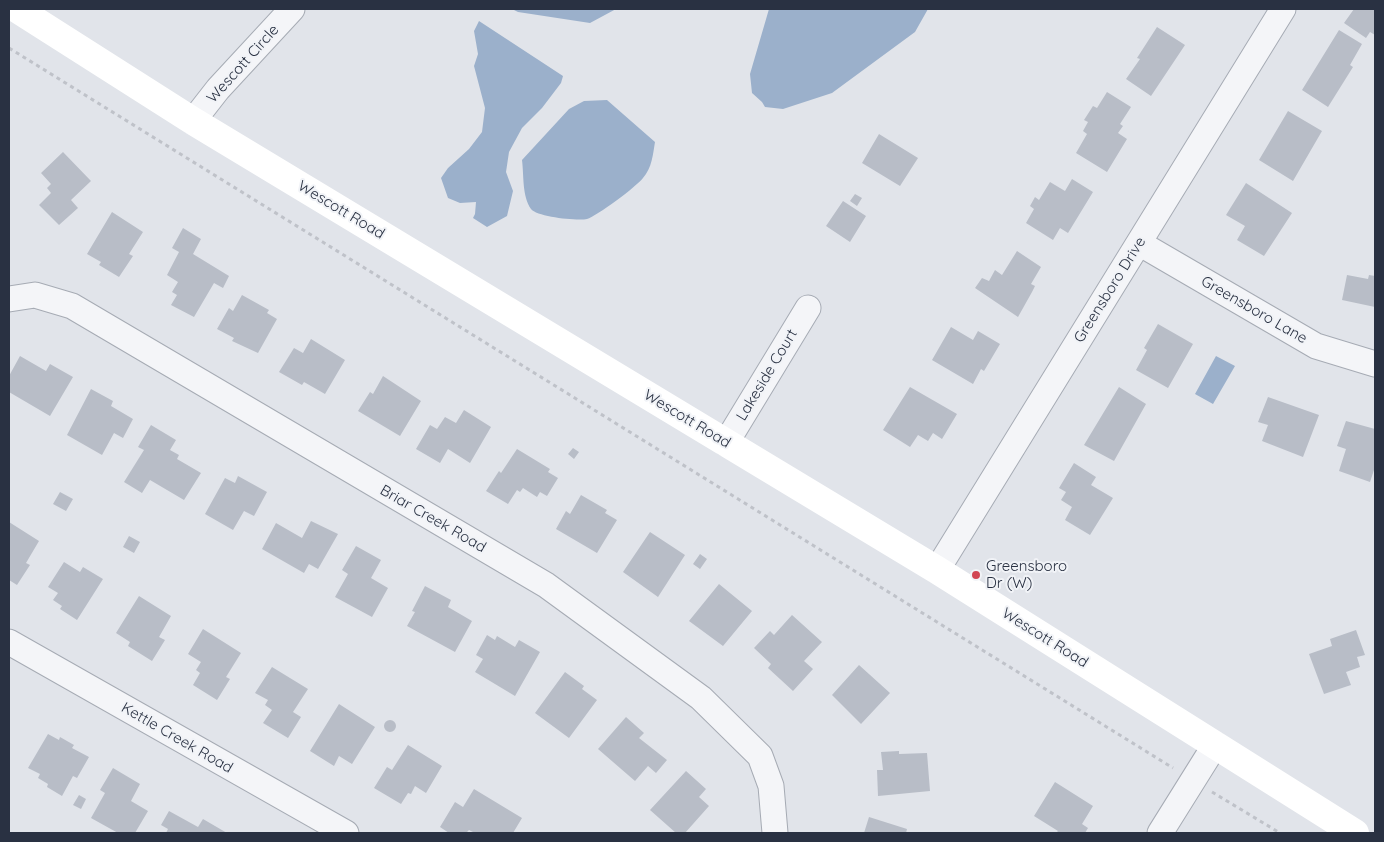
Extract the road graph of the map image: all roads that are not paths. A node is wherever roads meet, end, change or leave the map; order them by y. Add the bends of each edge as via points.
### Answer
1 (16, 9) edge
2 (292, 9) edge
3 (1282, 9) edge
4 (194, 121) junction
5 (1139, 243) junction
6 (9, 299) edge
7 (808, 308) dead end
8 (1375, 364) edge
9 (726, 443) junction
10 (938, 570) junction
11 (9, 642) edge
12 (1215, 745) junction
13 (346, 833) edge
14 (775, 833) edge
15 (1160, 833) edge
16 (1355, 833) edge

1 - 4 street, Wescott Road
2 - 4 street, Wescott Circle via 218,89
3 - 5 street, Greensboro Drive
4 - 9 street, Wescott Road
5 - 8 street, Greensboro Lane via 1316,346
5 - 10 street, Greensboro Drive
6 - 14 street, Briar Creek Road via 35,295 72,306 546,585 701,698 760,756 771,786
7 - 9 street, Lakeside Court
9 - 10 street, Wescott Road
10 - 12 street, Wescott Road
11 - 13 street, Kettle Creek Road
12 - 15 street
12 - 16 street, Wescott Road

